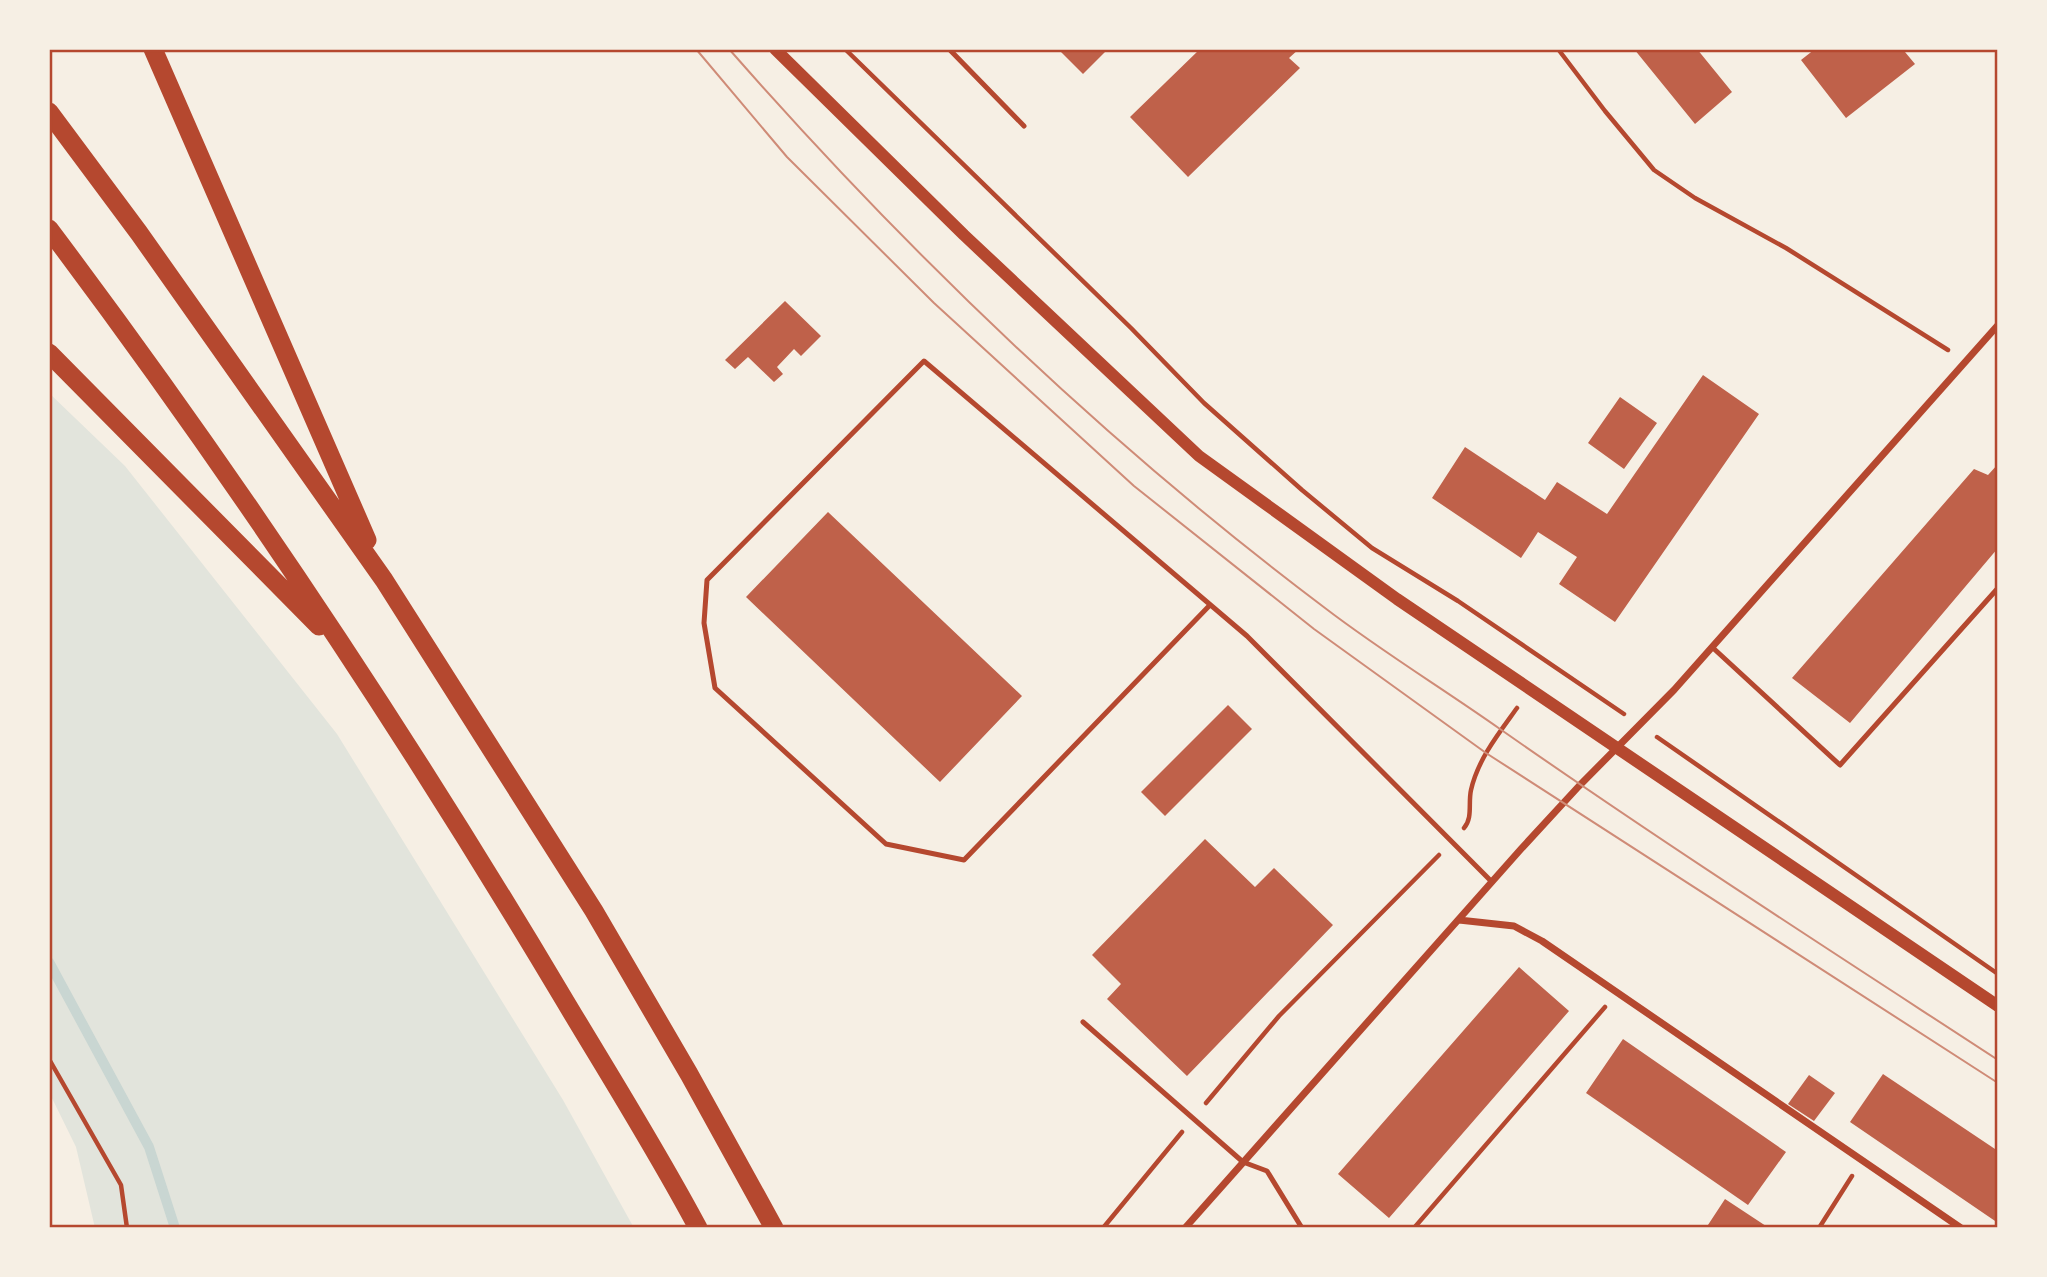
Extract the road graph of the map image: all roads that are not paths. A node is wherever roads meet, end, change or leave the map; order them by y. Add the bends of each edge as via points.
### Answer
1 (153, 49) edge
2 (775, 49) edge
3 (949, 49) edge
4 (49, 112) edge
5 (1024, 126) dead end
6 (49, 229) edge
7 (1998, 325) edge
8 (49, 353) edge
9 (384, 580) junction
10 (1998, 588) edge
11 (1210, 605) junction
12 (1712, 647) junction
13 (356, 664) junction
14 (1617, 749) junction
15 (1492, 882) junction
16 (1459, 920) junction
17 (1998, 1006) edge
18 (1083, 1022) dead end
19 (1243, 1162) junction
20 (698, 1228) edge
21 (774, 1228) edge
22 (1185, 1228) edge
23 (1302, 1228) edge
24 (1961, 1228) edge

1 - 9 highway
2 - 14 street via 1199,456
3 - 5 lane
4 - 9 highway
6 - 13 highway via 216,459
7 - 12 street
8 - 13 highway
9 - 21 highway via 594,911
10 - 12 lane via 1840,765
11 - 11 lane via 924,361 707,580 704,623 715,688 887,844 964,860
11 - 15 lane via 1247,636
12 - 14 street
13 - 20 highway via 479,857
14 - 15 street
14 - 17 street
15 - 16 street
16 - 19 street
16 - 24 street via 1514,926 1542,941
18 - 19 lane
19 - 22 street
19 - 23 lane via 1266,1171

